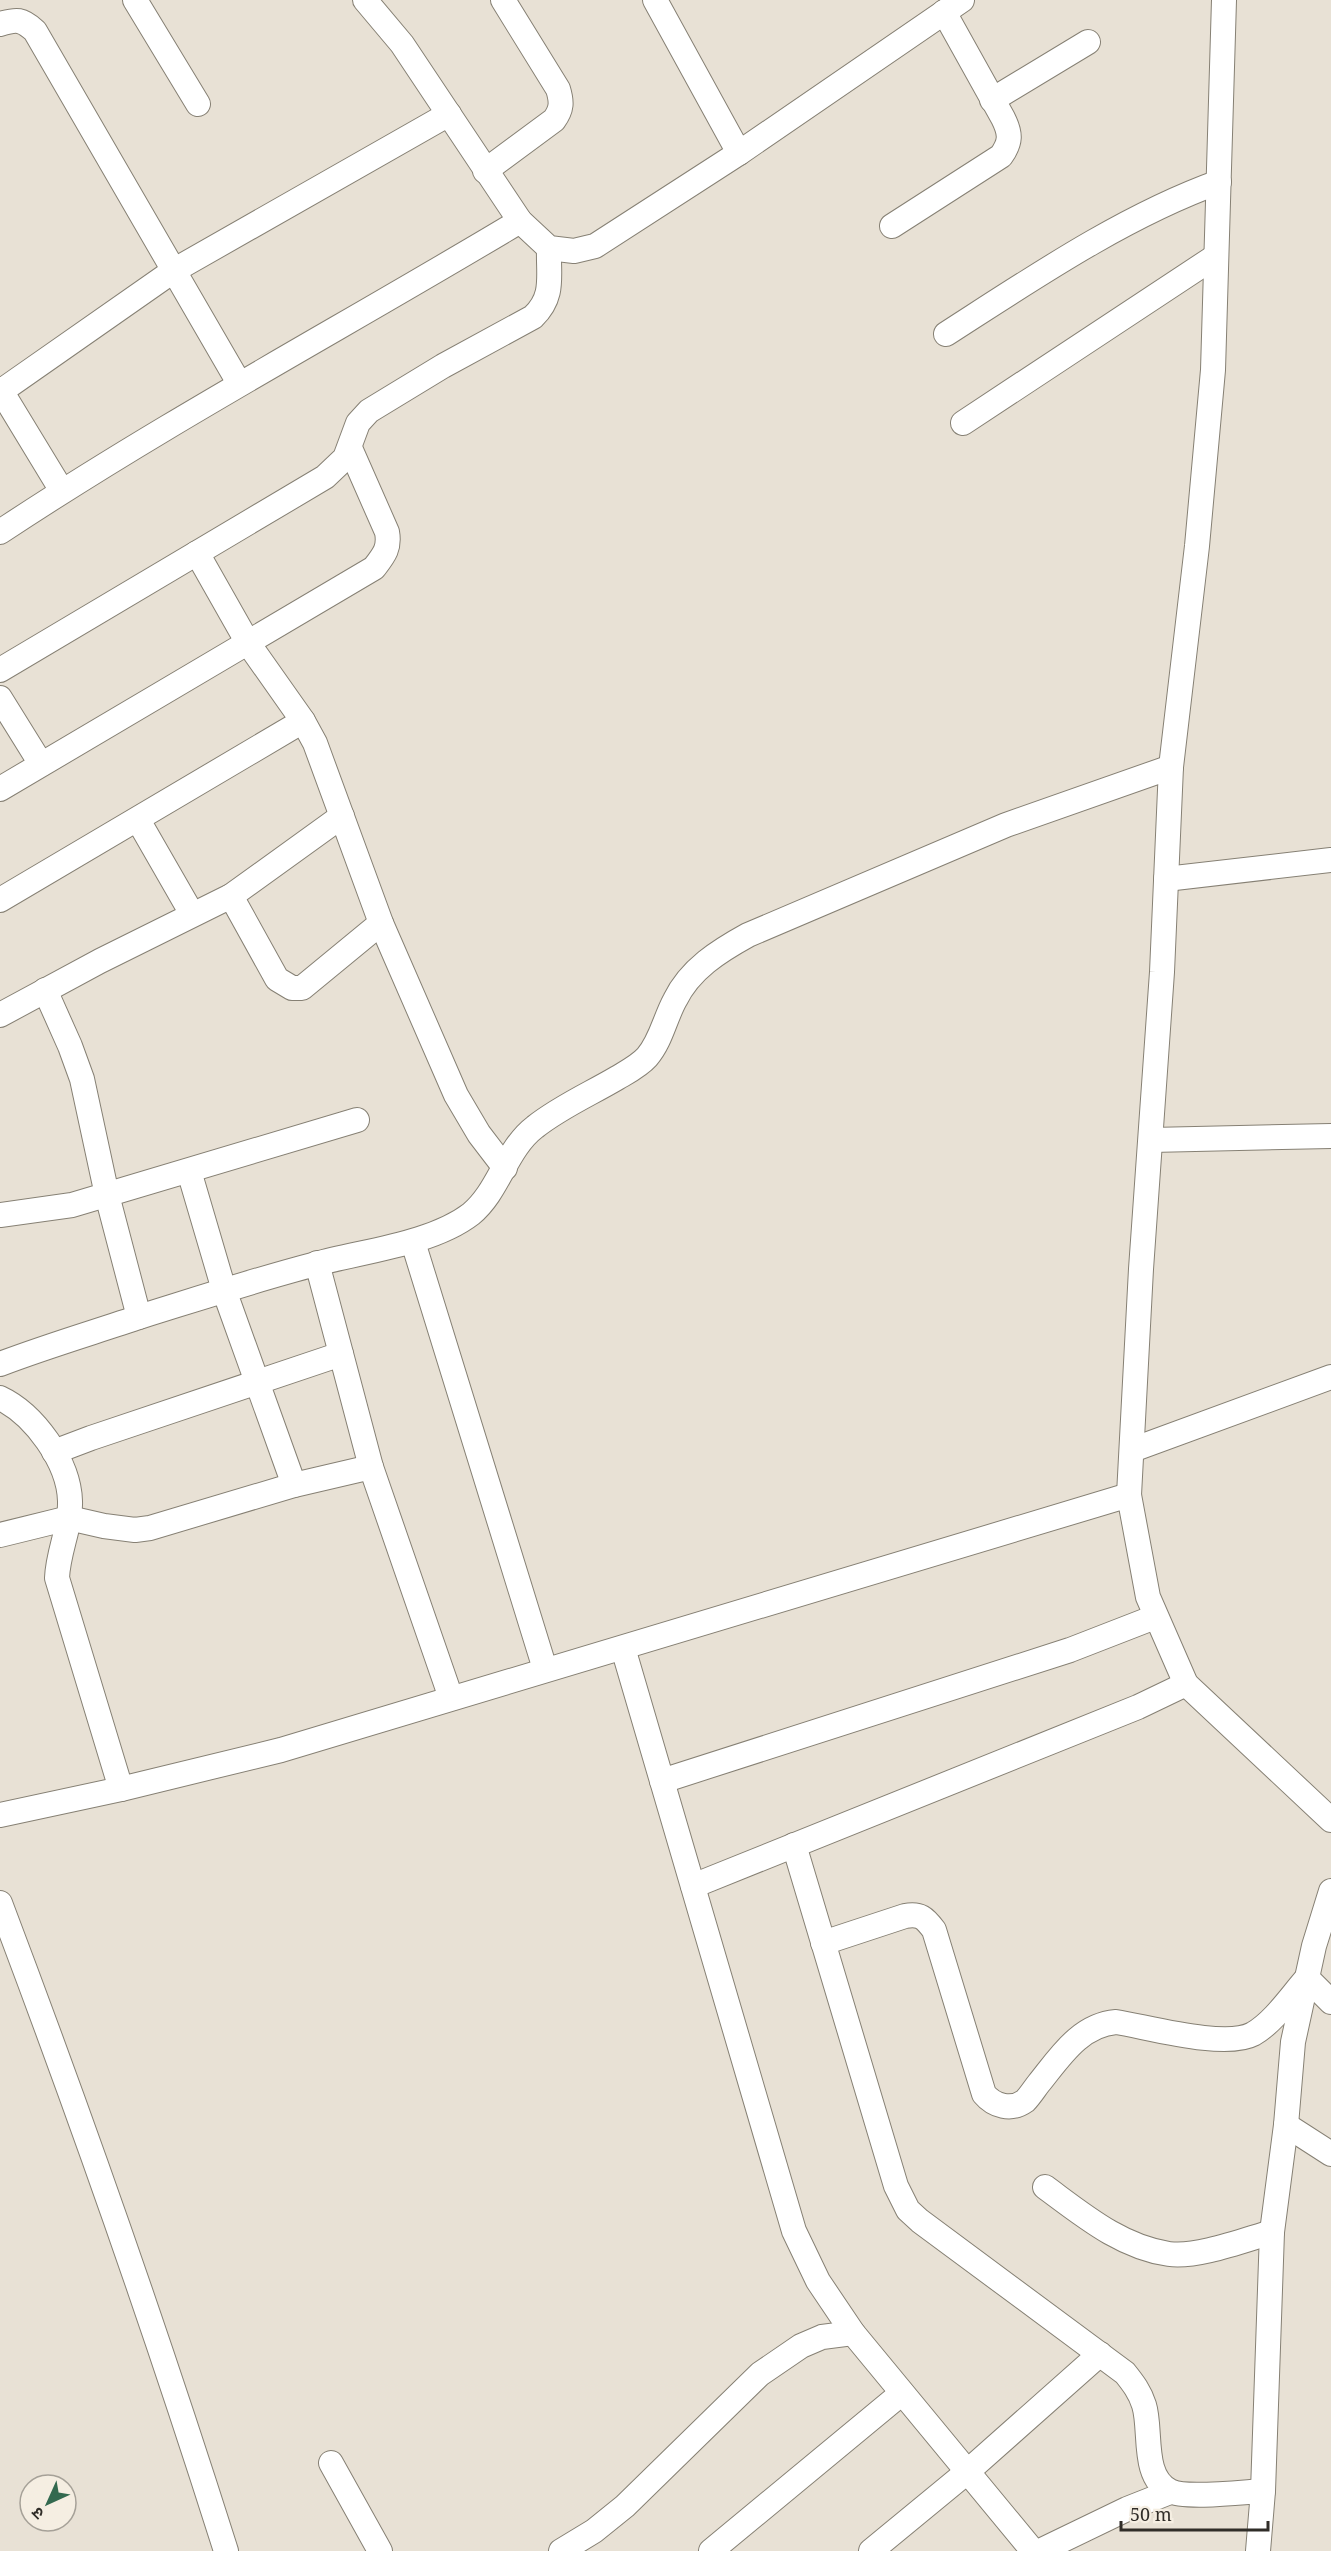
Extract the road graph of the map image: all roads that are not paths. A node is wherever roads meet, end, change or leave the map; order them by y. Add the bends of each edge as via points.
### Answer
1 (135, 0) edge
2 (365, 0) edge
3 (503, 0) edge
4 (655, 0) edge
5 (1224, 0) edge
6 (953, 6) edge
7 (0, 24) edge
8 (1088, 42) dead end
9 (992, 100) junction
10 (198, 104) dead end
11 (449, 114) junction
12 (739, 153) junction
13 (485, 171) junction
14 (1219, 182) junction
15 (520, 221) junction
16 (892, 226) dead end
17 (549, 248) junction
18 (1216, 256) junction
19 (173, 271) junction
20 (946, 334) dead end
21 (239, 383) junction
22 (0, 391) edge
23 (963, 423) dead end
24 (350, 448) junction
25 (62, 491) junction
26 (0, 532) edge
27 (197, 553) junction
28 (248, 643) junction
29 (0, 670) edge
30 (0, 698) edge
31 (303, 721) junction
32 (41, 764) junction
33 (1172, 768) junction
34 (0, 789) edge
35 (342, 816) junction
36 (138, 820) junction
37 (1331, 860) edge
38 (1166, 879) junction
39 (231, 896) junction
40 (0, 900) edge
41 (192, 914) junction
42 (381, 923) junction
43 (45, 990) junction
44 (0, 1015) edge
45 (357, 1119) dead end
46 (1331, 1136) edge
47 (1151, 1140) junction
48 (505, 1168) junction
49 (189, 1171) junction
50 (107, 1195) junction
51 (0, 1215) edge
52 (413, 1242) junction
53 (317, 1263) junction
54 (224, 1290) junction
55 (139, 1317) junction
56 (341, 1354) junction
57 (0, 1364) edge
58 (1331, 1377) edge
59 (257, 1384) junction
60 (1, 1399) edge
61 (1132, 1450) junction
62 (54, 1452) junction
63 (371, 1467) junction
64 (294, 1485) junction
65 (1130, 1496) junction
66 (69, 1518) junction
67 (0, 1535) edge
68 (1155, 1617) junction
69 (623, 1648) junction
70 (545, 1669) junction
71 (1186, 1684) junction
72 (451, 1698) junction
73 (662, 1781) junction
74 (121, 1790) junction
75 (0, 1815) edge
76 (1331, 1820) edge
77 (794, 1845) junction
78 (693, 1886) junction
79 (1331, 1891) edge
80 (0, 1902) edge
81 (823, 1943) junction
82 (1308, 1978) junction
83 (1331, 2002) edge
84 (1286, 2125) junction
85 (1331, 2154) edge
86 (1045, 2187) dead end
87 (1272, 2232) junction
88 (853, 2333) junction
89 (1100, 2354) junction
90 (902, 2393) junction
91 (331, 2463) dead end
92 (967, 2472) junction
93 (1263, 2491) junction
94 (1170, 2492) junction
95 (226, 2551) edge
96 (380, 2551) edge
97 (561, 2551) edge
98 (711, 2551) edge
99 (871, 2551) edge
100 (1033, 2551) edge
101 (1040, 2551) edge
102 (1258, 2551) edge

1 - 10 street
2 - 11 street via 402,44
3 - 13 street via 558,89 561,101 554,120
4 - 12 street
5 - 14 street
6 - 9 street
6 - 12 street
7 - 19 street via 16,19 35,32
8 - 9 street
9 - 16 street via 1009,131 1009,144 1001,156
11 - 13 street
11 - 19 street
12 - 17 street via 596,246 574,251
13 - 15 street
14 - 18 street
14 - 20 street via 1192,192 1050,267
15 - 17 street
15 - 21 street
17 - 24 street via 548,297 542,308 533,317 369,411 358,423
18 - 23 street
18 - 33 street via 1213,370
19 - 21 street
19 - 22 street
21 - 25 street
22 - 25 street
24 - 27 street via 325,477
24 - 28 street via 387,532 386,554 374,568
25 - 26 street
27 - 28 street
27 - 29 street
28 - 31 street
28 - 32 street
30 - 32 street
31 - 35 street via 327,771
31 - 36 street
32 - 34 street
33 - 38 street
33 - 48 street via 1006,825 748,935 716,953 691,976 675,999 662,1033 647,1057 534,1128
35 - 39 street
35 - 42 street
36 - 40 street
36 - 41 street
37 - 38 street
38 - 47 street
39 - 41 street
39 - 42 street via 277,979 291,988 302,988
41 - 43 street
42 - 48 street via 456,1095
43 - 44 street
43 - 50 street via 82,1078
45 - 49 street
46 - 47 street
47 - 61 street
48 - 52 street via 471,1214
49 - 50 street
49 - 54 street
50 - 51 street via 72,1205
50 - 55 street
52 - 53 street
52 - 70 street
53 - 54 street
53 - 56 street
54 - 55 street
54 - 59 street
55 - 57 street
56 - 59 street
56 - 63 street
58 - 61 street
59 - 62 street
59 - 64 street
60 - 62 street via 29,1417
61 - 65 street
62 - 66 street via 65,1476
63 - 64 street
63 - 72 street
64 - 66 street via 150,1528 135,1530
65 - 68 street
65 - 69 street
66 - 67 street
66 - 74 street via 57,1578
68 - 71 street
68 - 73 street via 1070,1650
69 - 70 street
69 - 73 street
70 - 72 street
71 - 76 street
71 - 77 street via 1138,1707
72 - 74 street via 281,1750
73 - 78 street
74 - 75 street
77 - 78 street
77 - 81 street
78 - 88 street via 794,2231 818,2281
79 - 82 street
80 - 95 street via 72,2091
81 - 82 street via 905,1916 916,1914 926,1919 934,1930 984,2094 1000,2106 1025,2101 1074,2042 1101,2023 1236,2039 1267,2023
81 - 89 street via 896,2186 908,2210
82 - 83 street
82 - 84 street via 1293,2042
84 - 85 street
84 - 87 street
86 - 87 street via 1108,2233 1171,2254 1209,2250
87 - 93 street
88 - 90 street
88 - 97 street via 822,2337 801,2346 760,2374 625,2506
89 - 92 street
89 - 94 street via 1138,2389 1145,2407 1152,2467
90 - 92 street
90 - 98 street
91 - 96 street
92 - 99 street
92 - 100 street
93 - 94 street
93 - 102 street
94 - 101 street

